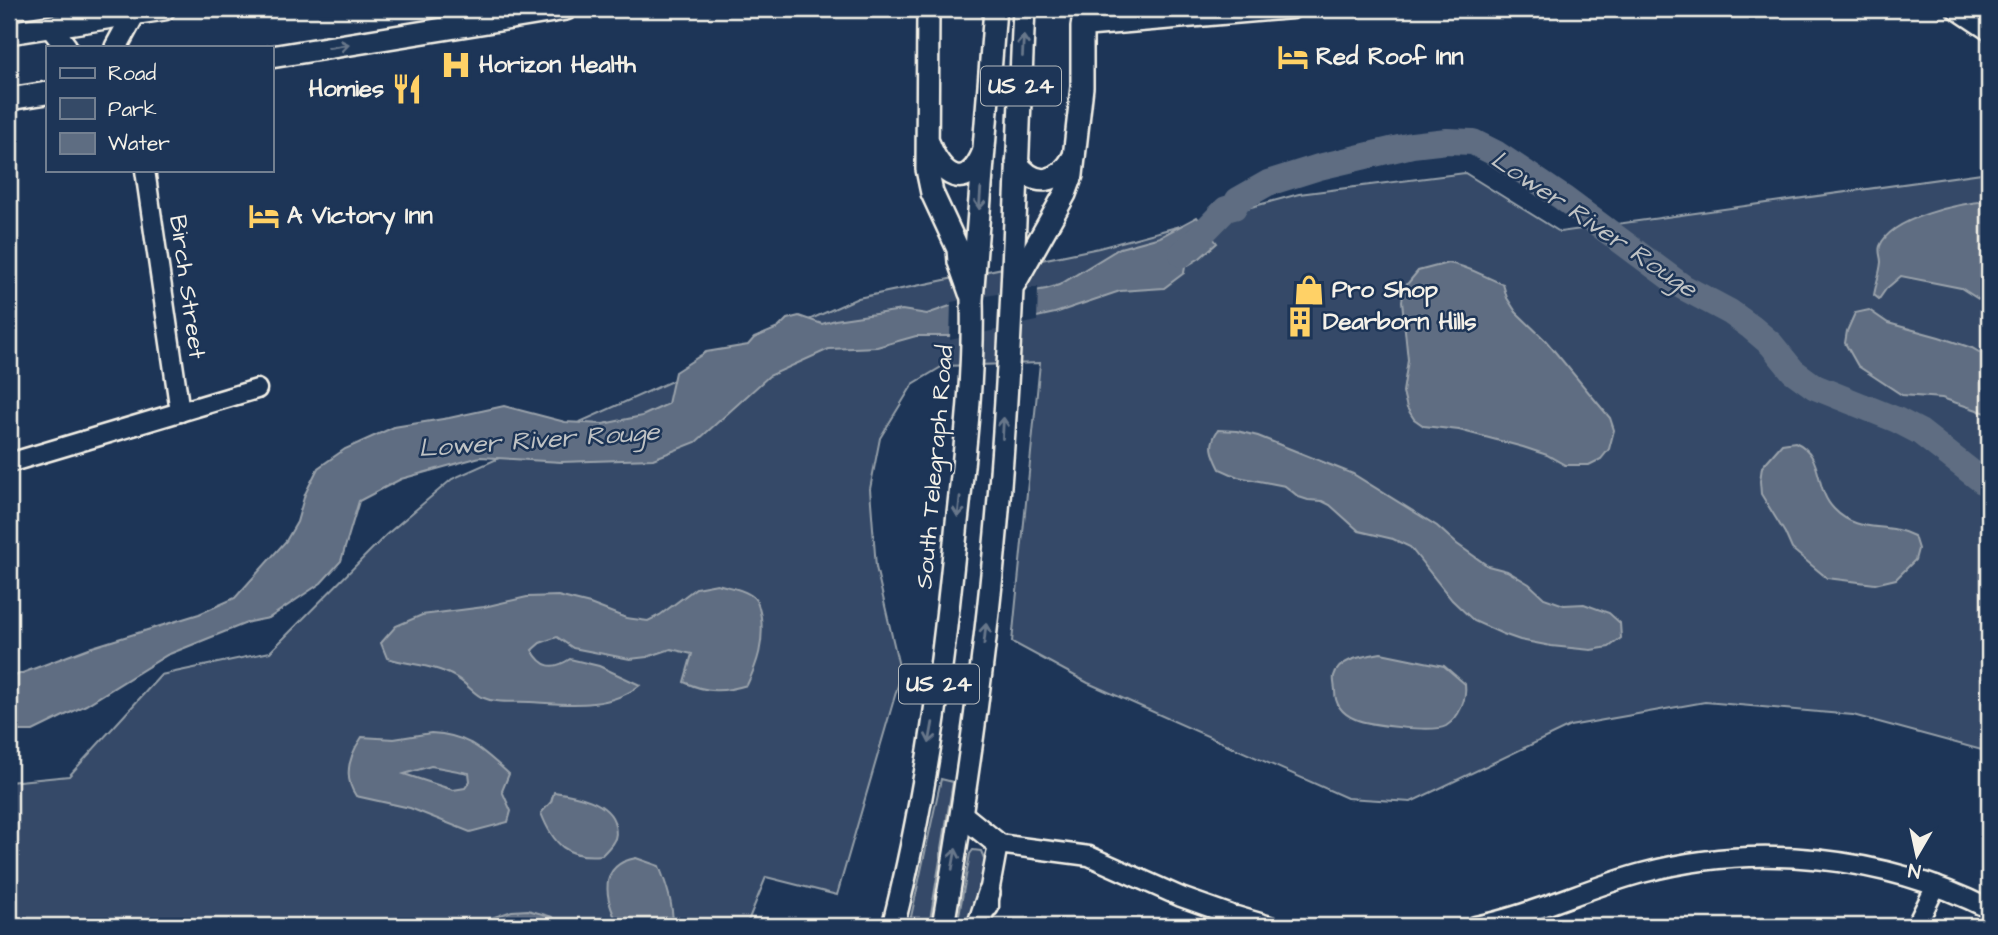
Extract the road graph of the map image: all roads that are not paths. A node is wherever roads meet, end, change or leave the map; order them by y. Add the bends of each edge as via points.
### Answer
1 (164, 9) edge
2 (566, 9) edge
3 (928, 9) edge
4 (995, 9) edge
5 (1024, 9) edge
6 (1292, 9) edge
7 (1956, 9) edge
8 (134, 14) junction
9 (1084, 18) edge
10 (51, 27) junction
11 (1989, 31) edge
12 (9, 33) edge
13 (65, 46) edge
14 (117, 46) edge
15 (273, 57) edge
16 (46, 93) edge
17 (9, 99) edge
18 (929, 142) junction
19 (983, 152) junction
20 (1075, 155) junction
21 (1017, 163) junction
22 (145, 172) edge
23 (1012, 288) junction
24 (972, 300) junction
25 (257, 389) dead end
26 (180, 412) junction
27 (9, 463) edge
28 (962, 815) junction
29 (998, 844) junction
30 (1936, 886) junction
31 (989, 893) junction
32 (1989, 909) edge
33 (1229, 914) junction
34 (893, 926) edge
35 (943, 926) edge
36 (978, 926) edge
37 (989, 926) edge
38 (1247, 926) edge
39 (1270, 926) edge
40 (1475, 926) edge
41 (1916, 926) edge

1 - 8 main road
15 -> 2 main road
3 - 18 main road
4 - 19 main road, South Telegraph Road / US 24
21 -> 5 main road, US 24
6 - 9 street
7 - 11 street
8 - 10 main road
8 - 14 main road
9 - 20 main road
10 - 12 main road
10 - 13 main road
16 - 17 main road
18 - 19 main road via 940,167 956,176 978,166
18 - 24 main road via 927,169 932,193 958,249
19 -> 24 main road, South Telegraph Road / US 24
20 - 21 main road via 1067,168 1048,179 1026,175
20 - 23 main road via 1065,194
21 - 23 main road, US 24
22 - 26 street, Birch Street
28 -> 23 main road, US 24 via 997,521
24 -> 34 main road, South Telegraph Road / US 24 via 964,451 939,691
25 - 26 street
26 - 27 street
28 - 29 main road
35 -> 28 main road, US 24
29 - 31 street
29 - 33 street via 1089,856
30 - 32 street
30 - 40 street via 1884,870 1821,860 1707,861 1642,873
30 - 41 street
31 - 36 main road
31 - 37 street
33 - 38 street
33 - 39 street

